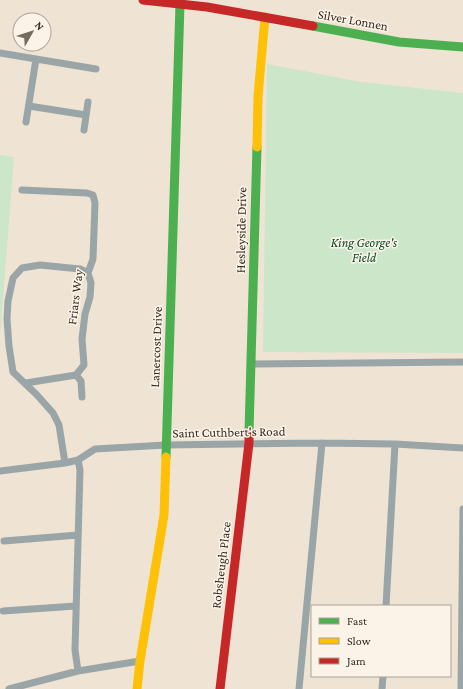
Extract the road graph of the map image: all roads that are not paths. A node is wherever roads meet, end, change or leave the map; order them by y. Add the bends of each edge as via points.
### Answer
1 (143, 0) edge
2 (180, 4) junction
3 (265, 17) junction
4 (463, 47) edge
5 (0, 53) edge
6 (36, 59) junction
7 (96, 69) dead end
8 (88, 102) dead end
9 (29, 106) junction
10 (86, 115) junction
11 (26, 122) dead end
12 (84, 130) dead end
13 (22, 190) dead end
14 (88, 273) junction
15 (463, 362) edge
16 (251, 364) junction
17 (76, 375) junction
18 (26, 383) junction
19 (82, 397) dead end
20 (248, 443) junction
21 (322, 443) junction
22 (394, 444) junction
23 (166, 445) junction
24 (463, 448) edge
25 (78, 460) junction
26 (65, 463) junction
27 (0, 471) edge
28 (463, 509) edge
29 (78, 535) junction
30 (4, 541) dead end
31 (386, 605) edge
32 (76, 606) junction
33 (3, 611) dead end
34 (140, 661) junction
35 (78, 671) junction
36 (383, 677) edge
37 (10, 689) edge
38 (136, 689) edge
39 (220, 689) edge
40 (299, 689) edge
41 (382, 689) edge
42 (460, 689) edge

1 - 2 street, Silver Lonnen
2 - 3 street, Silver Lonnen
2 - 23 street, Lanercost Drive
3 - 4 street, Silver Lonnen via 399,42
3 - 16 street, Hesleyside Drive via 258,96
5 - 6 street
6 - 7 street
6 - 9 street
8 - 10 street
9 - 10 street
9 - 11 street
10 - 12 street
13 - 14 street, Friars Way via 87,192 93,195 96,203 94,246
14 - 17 street, Friars Way via 92,283 82,339 84,365
14 - 18 street via 80,269 40,265 22,268 13,278 8,301 9,346 13,372
15 - 16 street
16 - 20 street, Hesleyside Drive
17 - 18 street
17 - 19 street via 81,381
18 - 26 street via 53,413 58,425
20 - 21 street, Saint Cuthbert's Road
20 - 23 street, Saint Cuthbert's Road
20 - 39 street, Robsheugh Place
21 - 22 street, Saint Cuthbert's Road
21 - 40 street
22 - 24 street, Saint Cuthbert's Road
22 - 31 street
23 - 25 street, Saint Cuthbert's Road via 95,449
23 - 34 street, Lanercost Drive via 164,515
25 - 26 street, Saint Cuthbert's Road
25 - 29 street
26 - 27 street, Saint Cuthbert's Road
28 - 42 street
29 - 30 street
29 - 32 street
32 - 33 street
32 - 35 street via 75,650
34 - 35 street
34 - 38 street, Lanercost Drive
35 - 37 street
36 - 41 street

